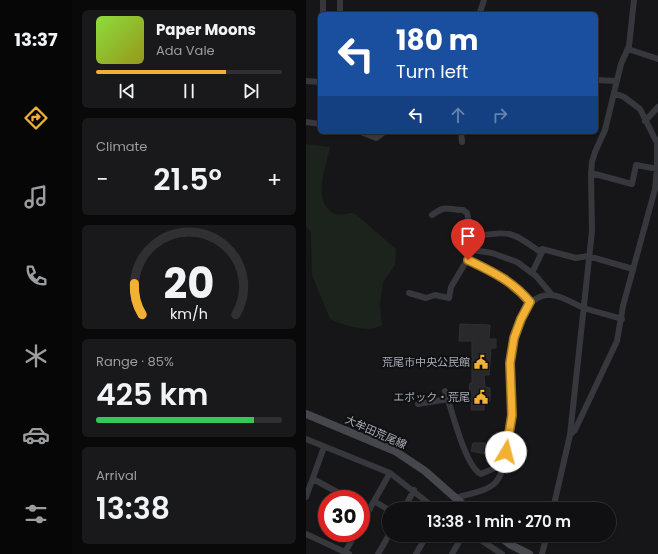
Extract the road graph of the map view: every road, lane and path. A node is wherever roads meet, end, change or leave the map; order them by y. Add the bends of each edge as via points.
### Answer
1 (323, 0) edge
2 (340, 0) edge
3 (484, 0) edge
4 (634, 0) edge
5 (323, 12) edge
6 (340, 12) edge
7 (480, 12) dead end
8 (628, 49) junction
9 (658, 59) edge
10 (598, 80) edge
11 (306, 81) edge
12 (616, 81) junction
13 (318, 82) edge
14 (614, 93) junction
15 (658, 107) edge
16 (645, 121) junction
17 (306, 122) edge
18 (318, 124) edge
19 (366, 134) edge
20 (381, 134) edge
21 (461, 134) edge
22 (462, 142) dead end
23 (658, 169) edge
24 (591, 173) junction
25 (432, 215) dead end
26 (543, 250) junction
27 (588, 256) junction
28 (468, 260) junction
29 (633, 269) junction
30 (532, 273) junction
31 (409, 293) dead end
32 (552, 294) junction
33 (530, 302) junction
34 (584, 308) junction
35 (622, 320) junction
36 (445, 391) dead end
37 (448, 399) junction
38 (418, 404) dead end
39 (306, 414) edge
40 (570, 435) junction
41 (306, 439) edge
42 (324, 447) junction
43 (504, 464) junction
44 (390, 473) junction
45 (306, 475) edge
46 (313, 478) junction
47 (334, 490) edge
48 (414, 490) junction
49 (306, 497) edge
50 (456, 498) junction
51 (374, 501) junction
52 (408, 502) edge
53 (428, 502) edge
54 (460, 502) edge
55 (555, 502) edge
56 (382, 506) edge
57 (370, 509) edge
58 (306, 534) edge
59 (352, 542) edge
60 (385, 542) edge
61 (423, 542) edge
62 (459, 542) edge
63 (484, 542) edge
64 (507, 542) edge
65 (545, 542) edge
66 (347, 553) edge
67 (378, 554) edge
68 (416, 554) edge
69 (452, 554) edge
70 (502, 554) edge
71 (529, 554) edge
72 (542, 554) edge

1 - 5 street
2 - 6 street
3 - 7 street
4 - 8 street
8 - 9 street
8 - 12 street
10 - 12 street
11 - 13 street
12 - 14 street
14 - 16 street via 640,109
14 - 24 street via 606,130 595,152
15 - 16 street
16 - 23 street via 657,143
17 - 18 street
19 - 20 street via 376,138
21 - 22 street
23 - 24 street via 636,165 632,184
23 - 29 street
24 - 27 street via 592,231
25 - 26 street via 447,207 463,210 467,213 470,227 479,236 496,232 511,233
26 - 27 street via 576,258
26 - 30 street
27 - 29 street
27 - 34 street
28 - 30 street via 473,250 480,250 510,258
28 - 31 street via 451,287 449,298 435,295 426,298
28 - 33 street via 509,281 520,289
29 - 35 street
30 - 32 street
32 - 33 street
32 - 34 street
33 - 43 street via 514,338 510,363 512,415
34 - 35 street
34 - 40 street
35 - 40 street via 615,346 578,424
36 - 37 street
37 - 38 street
37 - 43 street via 466,452 477,472 481,474
39 - 50 main road, 大牟田荒尾線 via 395,452 425,471
40 - 55 street
41 - 42 street
42 - 44 street
42 - 46 street
43 - 50 street via 495,483 489,488
44 - 48 street
44 - 51 street
45 - 46 street
46 - 47 street
46 - 49 street
48 - 52 street
48 - 53 street
50 - 54 main road, 大牟田荒尾線
51 - 56 street
51 - 57 street
58 - 66 street
59 - 66 street
60 - 67 street
61 - 68 street
62 - 69 street
63 - 70 street
64 - 71 main road
65 - 72 street

